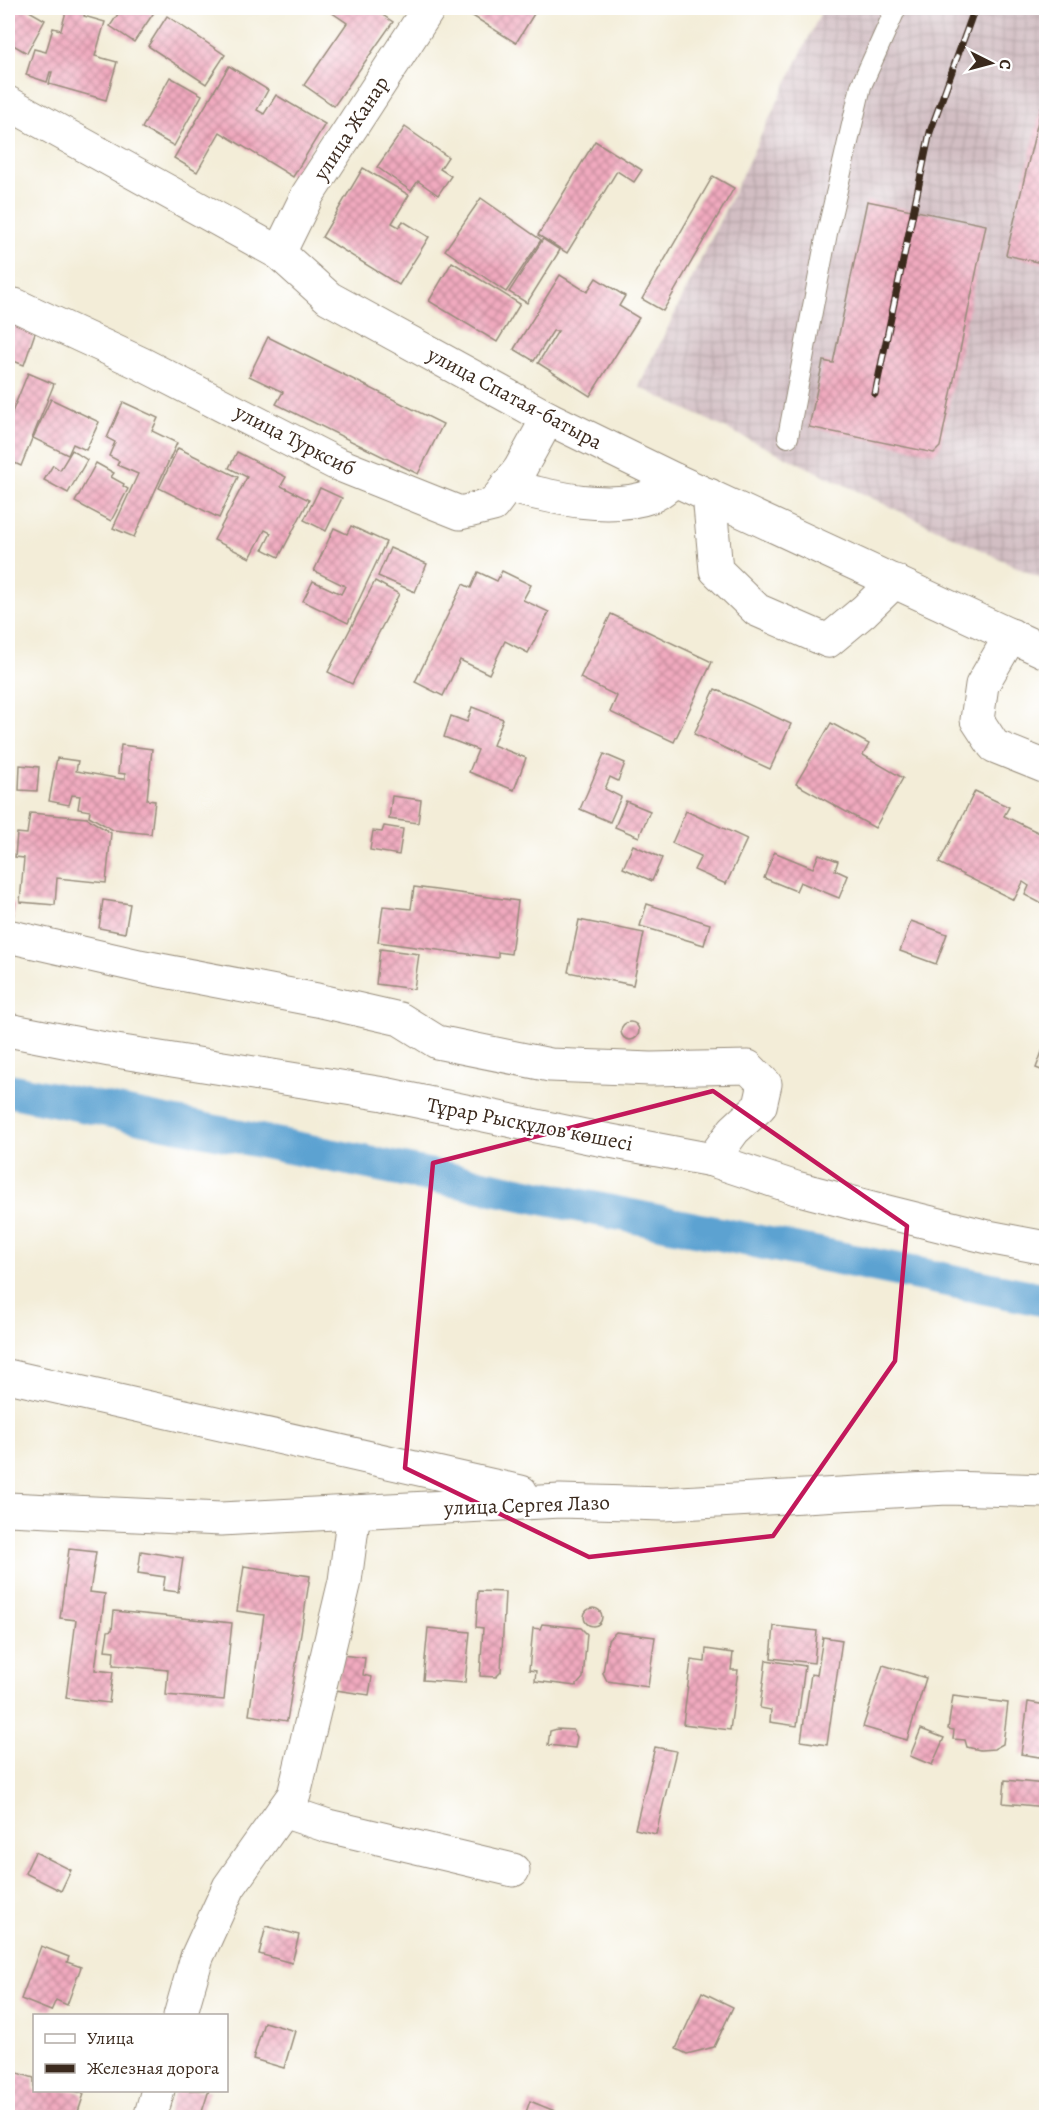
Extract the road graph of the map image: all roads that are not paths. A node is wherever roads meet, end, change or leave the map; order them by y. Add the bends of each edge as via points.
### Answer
1 (429, 8) edge
2 (896, 8) edge
3 (8, 103) edge
4 (279, 253) junction
5 (8, 304) edge
6 (548, 418) junction
7 (788, 437) dead end
8 (675, 480) junction
9 (507, 486) junction
10 (709, 495) junction
11 (895, 581) junction
12 (1011, 635) junction
13 (1047, 652) edge
14 (1047, 767) edge
15 (8, 936) edge
16 (8, 1030) edge
17 (712, 1160) junction
18 (1047, 1248) edge
19 (8, 1376) edge
20 (1047, 1491) edge
21 (560, 1501) junction
22 (8, 1509) edge
23 (354, 1512) junction
24 (283, 1811) junction
25 (513, 1870) dead end
26 (181, 2014) edge
27 (158, 2092) edge
28 (150, 2118) edge

1 - 4 street, улица Жанар via 308,194
2 - 7 lane via 861,86 827,233
3 - 4 street, улица Спатая-батыра
4 - 6 street, улица Спатая-батыра via 329,298
5 - 9 street, улица Турксиб via 142,363 335,463 460,513 493,505
6 - 8 street, улица Спатая-батыра
6 - 9 street, улица Турксиб
8 - 9 street via 654,495 629,501 588,502
8 - 10 street, улица Спатая-батыра
10 - 11 street, улица Спатая-батыра
10 - 11 street via 716,570 757,610 828,641
11 - 12 street, улица Спатая-батыра
12 - 13 street, улица Спатая-батыра
12 - 14 street via 982,685 977,720 994,746
15 - 17 street via 400,1019 437,1042 550,1065 748,1067 765,1084 760,1106 734,1130
16 - 17 street, Тұрар Рысқұлов көшесі via 384,1094
17 - 18 street, Тұрар Рысқұлов көшесі via 819,1194
19 - 21 street
20 - 21 street, улица Сергея Лазо via 947,1488 663,1504
21 - 23 street, улица Сергея Лазо
22 - 23 street, улица Сергея Лазо via 222,1519
23 - 24 street via 345,1581 297,1784
24 - 25 street via 328,1826
24 - 26 street via 229,1887 197,1957
27 - 28 street

